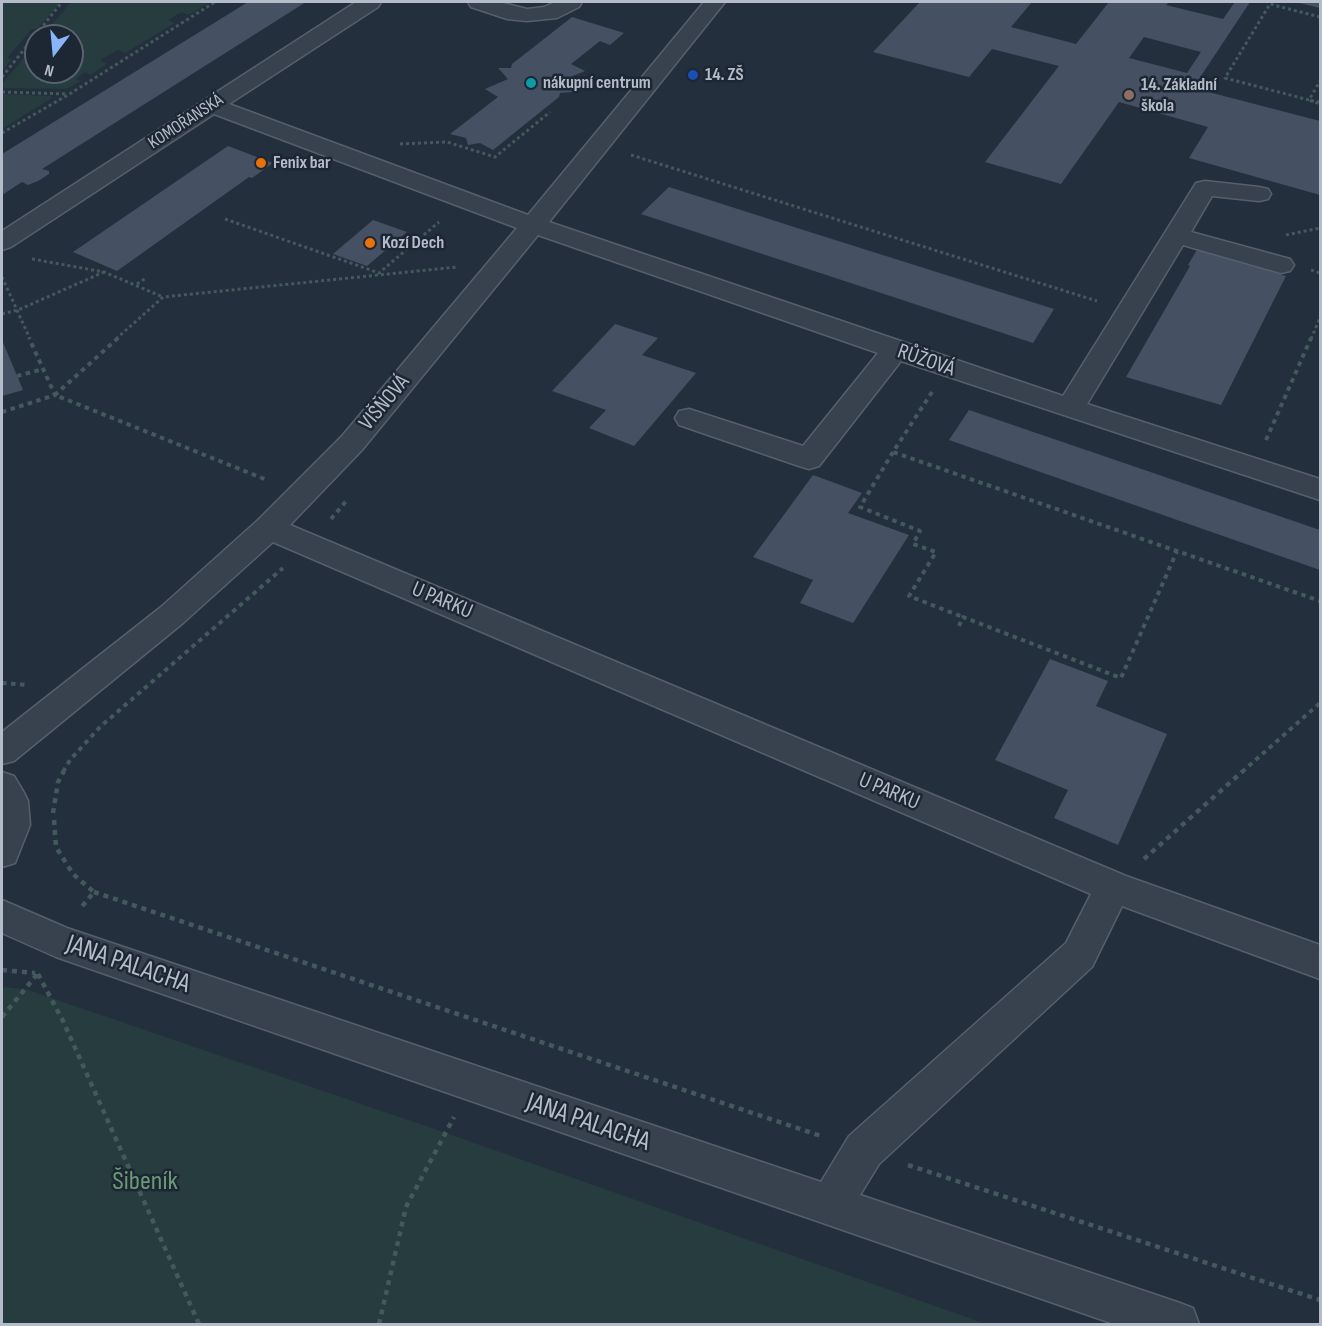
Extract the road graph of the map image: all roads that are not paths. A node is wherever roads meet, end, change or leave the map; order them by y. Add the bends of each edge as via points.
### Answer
1 (370, 2) edge
2 (479, 2) edge
3 (571, 2) edge
4 (714, 2) edge
5 (211, 105) junction
6 (1259, 194) dead end
7 (533, 225) junction
8 (1175, 235) junction
9 (2, 242) edge
10 (1281, 265) dead end
11 (895, 350) junction
12 (1070, 408) junction
13 (688, 418) dead end
14 (1320, 490) edge
15 (269, 528) junction
16 (2, 751) edge
17 (2, 786) edge
18 (2, 852) edge
19 (1113, 887) junction
20 (2, 916) edge
21 (1320, 962) edge
22 (830, 1206) junction
23 (1177, 1324) edge

1 - 5 street, KOMOŘANSKÁ
2 - 3 street via 527,15 549,13
4 - 7 street, VIŠŇOVÁ
5 - 7 street, RŮŽOVÁ
5 - 9 street, KOMOŘANSKÁ
6 - 8 street via 1205,189
7 - 11 street, RŮŽOVÁ
7 - 15 street, VIŠŇOVÁ via 352,443
8 - 10 street
8 - 12 street
11 - 12 street, RŮŽOVÁ
11 - 13 street via 809,459
12 - 14 street, RŮŽOVÁ
15 - 16 street, VIŠŇOVÁ via 172,615
15 - 19 street, U PARKU
17 - 18 street via 10,801 12,825
19 - 21 street, U PARKU
19 - 22 street via 1079,955 864,1150
20 - 22 street, JANA PALACHA via 56,941
22 - 23 street, JANA PALACHA

